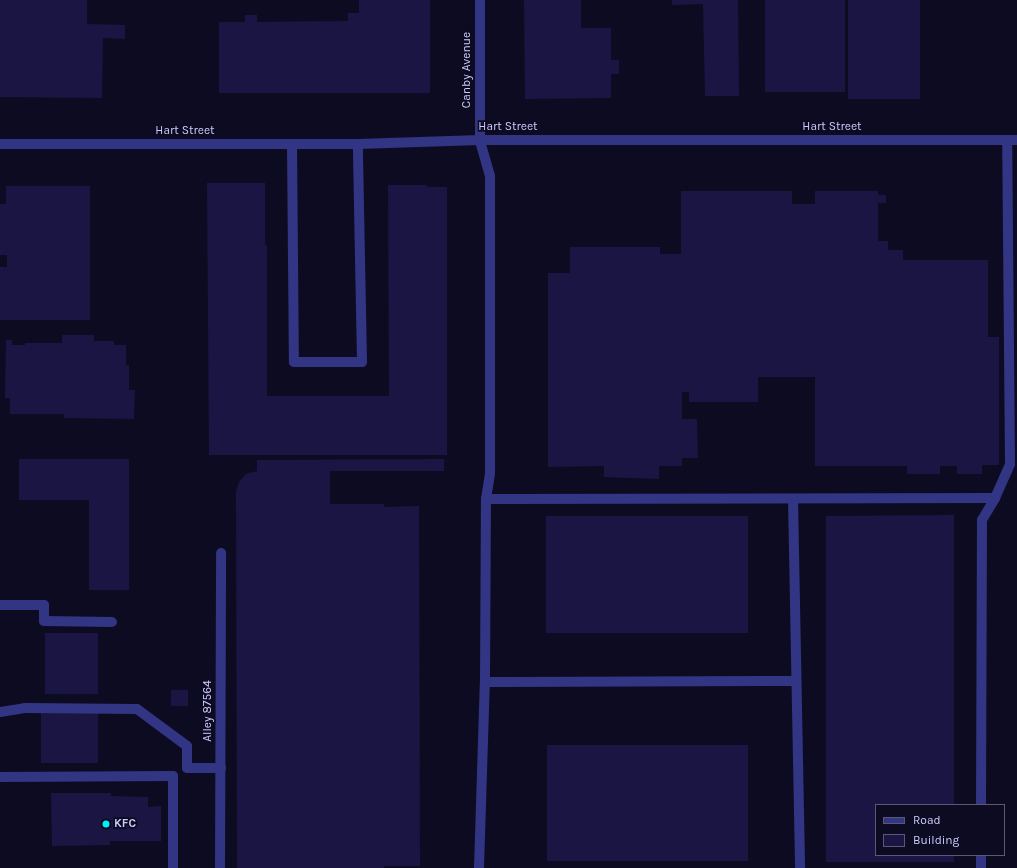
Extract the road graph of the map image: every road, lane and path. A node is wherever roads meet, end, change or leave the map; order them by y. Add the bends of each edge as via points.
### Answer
1 (480, 0) edge
2 (480, 140) junction
3 (1012, 140) edge
4 (0, 144) edge
5 (292, 144) junction
6 (358, 144) junction
7 (995, 498) junction
8 (486, 499) junction
9 (793, 500) junction
10 (221, 554) dead end
11 (0, 605) edge
12 (112, 622) dead end
13 (796, 681) junction
14 (485, 682) junction
15 (0, 712) edge
16 (221, 768) junction
17 (0, 777) edge
18 (981, 804) edge
19 (981, 856) edge
20 (173, 868) edge
21 (220, 868) edge
22 (479, 868) edge
23 (800, 868) edge
24 (981, 868) edge

1 - 2 street, Canby Avenue
2 - 3 street, Hart Street
2 - 6 street, Hart Street
2 - 8 street, Canby Avenue via 490,176 490,473
3 - 7 street via 1010,464
4 - 5 street, Hart Street
5 - 6 street, Hart Street
5 - 6 street via 294,362 362,362
7 - 9 street
7 - 18 street via 982,520
8 - 9 street
8 - 14 street, Canby Avenue
9 - 13 street
10 - 16 street, Alley 87564
11 - 12 street via 44,605 44,621
13 - 14 street
13 - 23 street
14 - 22 street, Canby Avenue
15 - 16 street via 25,708 137,709 187,746 187,768
16 - 21 street, Alley 87564
17 - 20 street via 172,776
19 - 24 street

